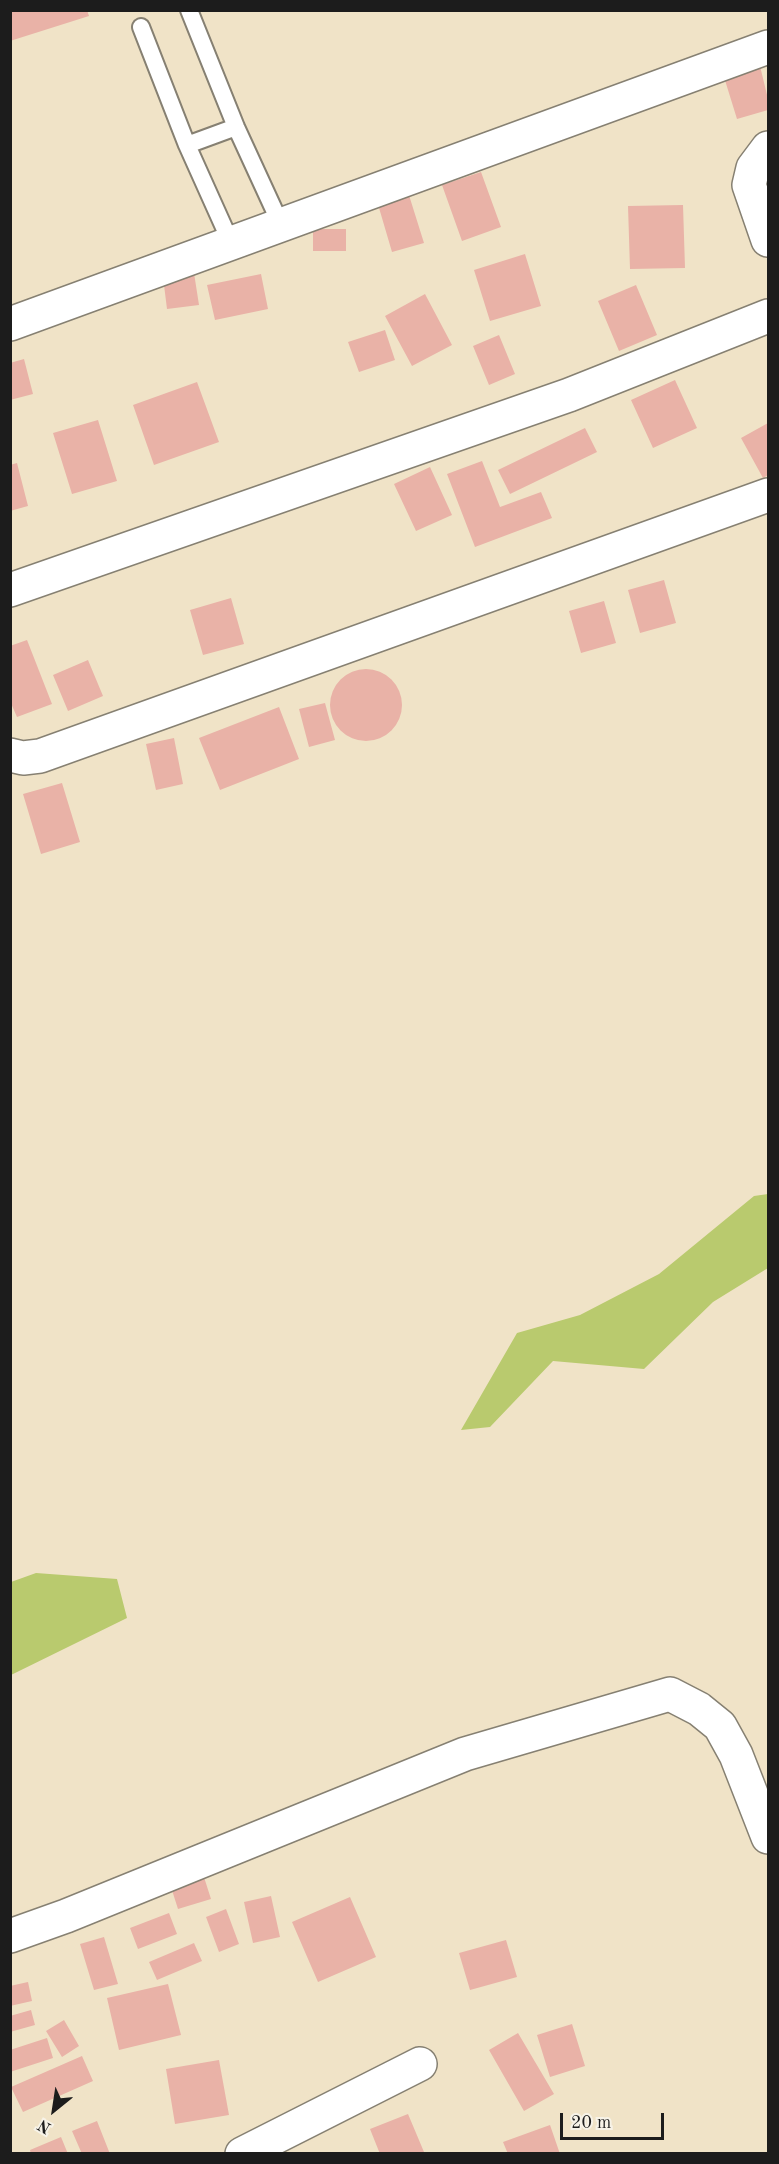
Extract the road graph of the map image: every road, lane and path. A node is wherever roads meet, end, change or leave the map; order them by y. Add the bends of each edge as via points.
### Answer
1 (189, 10) edge
2 (141, 27) dead end
3 (768, 47) edge
4 (236, 126) junction
5 (187, 145) junction
6 (768, 148) edge
7 (281, 225) junction
8 (768, 240) edge
9 (231, 243) junction
10 (768, 316) edge
11 (10, 324) edge
12 (768, 495) edge
13 (10, 590) edge
14 (10, 755) edge
15 (768, 1838) edge
16 (10, 1936) edge
17 (420, 2064) dead end
18 (242, 2154) edge

1 - 4 lane
2 - 5 lane
3 - 7 street
4 - 5 lane
4 - 7 lane
5 - 9 lane
6 - 8 street via 753,168 749,185
7 - 9 street
9 - 11 street
10 - 13 street via 568,395
12 - 14 street via 40,756
15 - 16 street via 720,1726 670,1694 465,1754
17 - 18 street

